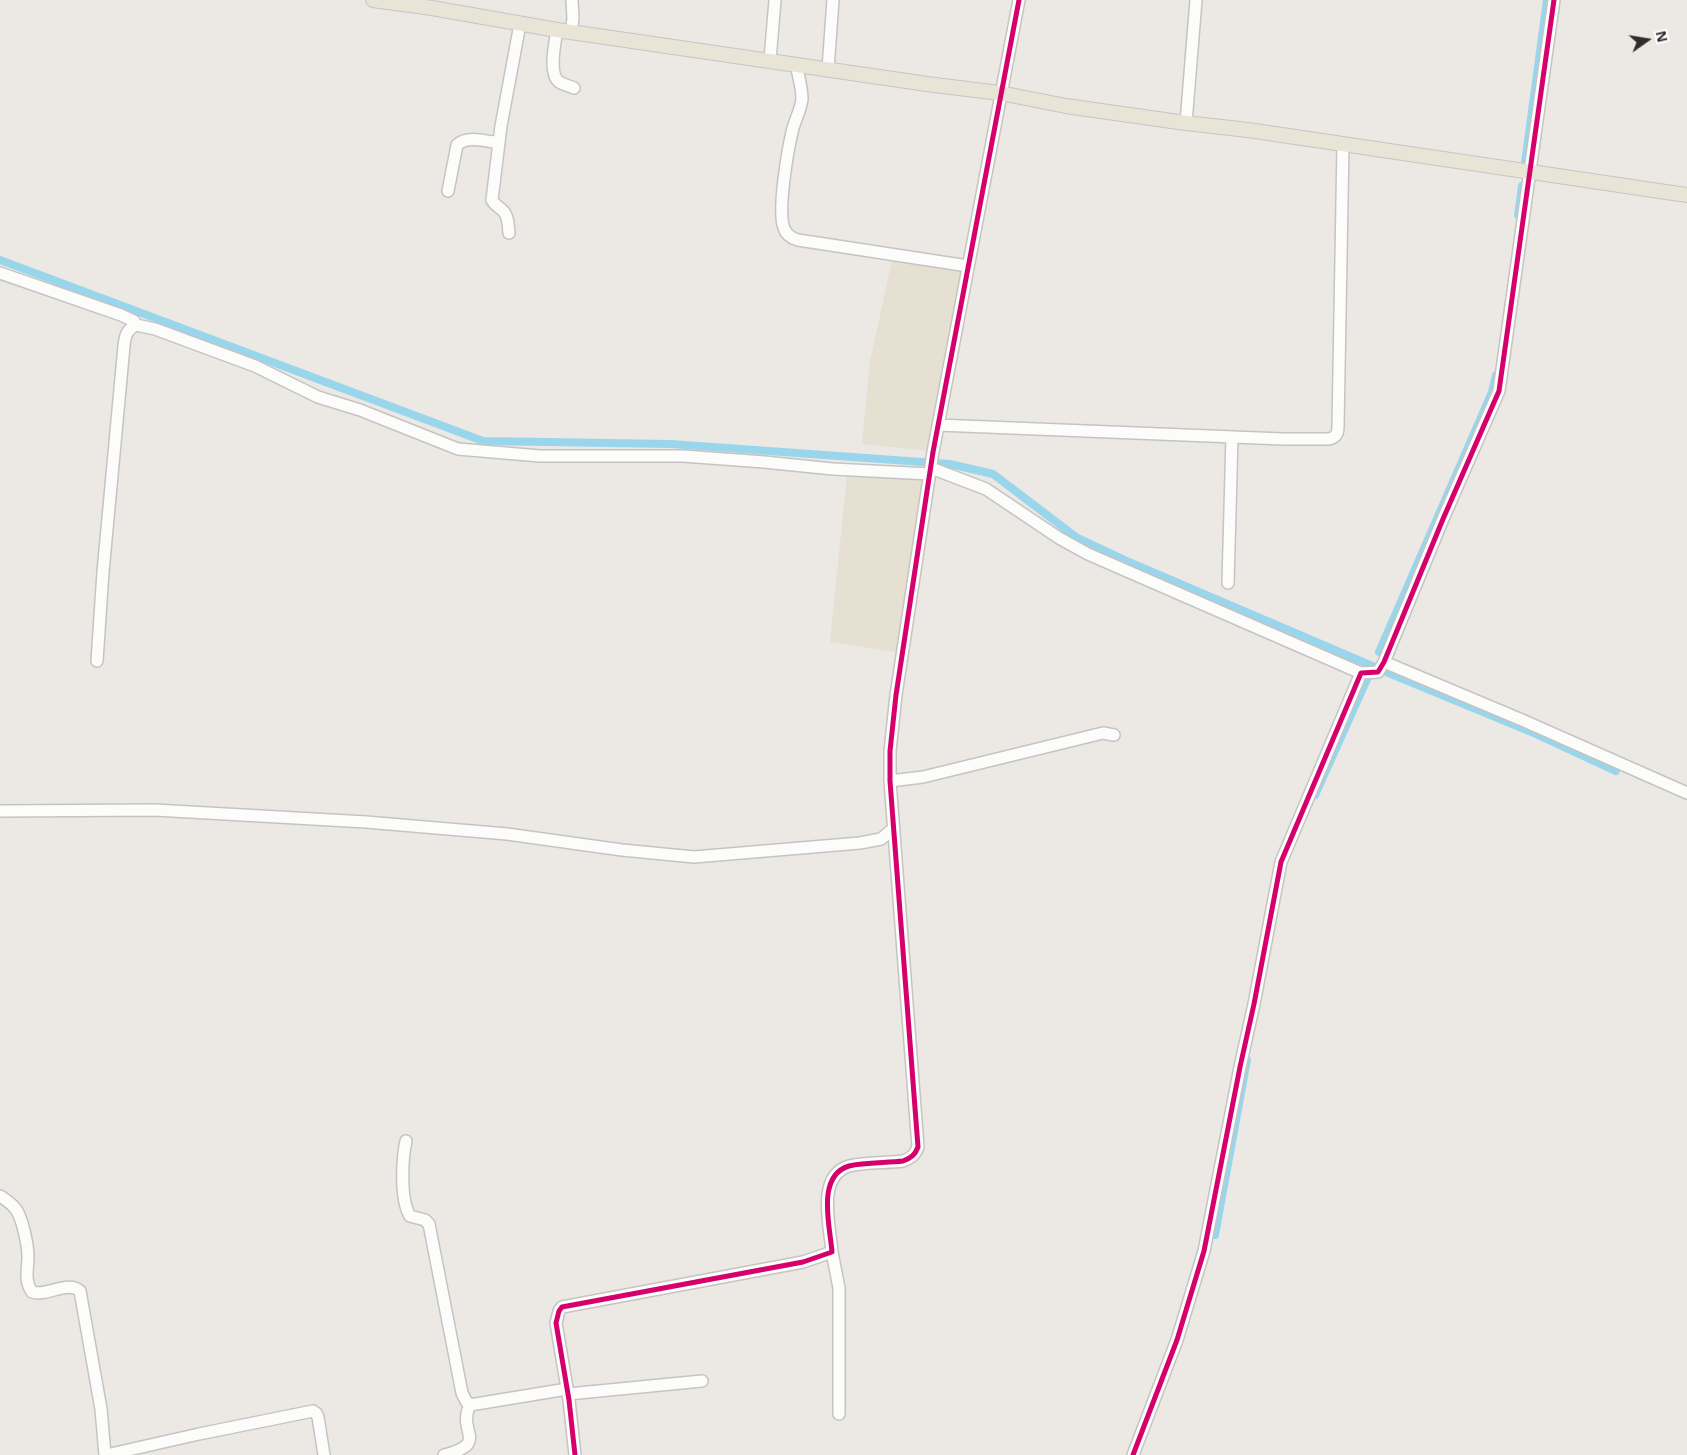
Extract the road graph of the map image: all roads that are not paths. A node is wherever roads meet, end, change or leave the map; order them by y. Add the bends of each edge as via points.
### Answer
1 (374, 0) edge
2 (572, 0) edge
3 (775, 0) edge
4 (833, 0) edge
5 (1019, 0) edge
6 (1196, 0) edge
7 (1554, 0) edge
8 (415, 3) edge
9 (520, 24) junction
10 (564, 31) junction
11 (770, 60) junction
12 (796, 64) junction
13 (828, 69) junction
14 (574, 88) dead end
15 (1000, 93) junction
16 (1186, 123) junction
17 (499, 143) junction
18 (1343, 144) junction
19 (1531, 172) junction
20 (448, 191) dead end
21 (1687, 195) edge
22 (509, 233) dead end
23 (968, 266) junction
24 (0, 273) edge
25 (136, 325) junction
26 (938, 425) junction
27 (1232, 437) junction
28 (931, 470) junction
29 (1228, 583) dead end
30 (97, 661) dead end
31 (1384, 662) junction
32 (1361, 673) junction
33 (1114, 735) dead end
34 (890, 781) junction
35 (1687, 794) edge
36 (0, 811) edge
37 (894, 828) junction
38 (881, 839) junction
39 (895, 845) junction
40 (406, 1141) dead end
41 (0, 1196) edge
42 (832, 1252) junction
43 (702, 1381) dead end
44 (567, 1392) junction
45 (470, 1405) junction
46 (840, 1414) dead end
47 (105, 1455) edge
48 (324, 1455) edge
49 (444, 1455) edge
50 (575, 1455) edge
51 (1133, 1455) edge

1 - 8 main road
2 - 10 street via 572,18
3 - 11 street
4 - 13 street
5 - 15 street
6 - 16 street
7 - 19 street
8 - 9 main road
9 - 10 main road
9 - 17 street
10 - 11 main road
10 - 14 street via 553,62 554,73 557,80
11 - 12 main road
12 - 13 main road
12 - 23 street via 802,97 793,129 782,202 783,228 787,235 798,240
13 - 15 main road
15 - 16 main road
15 - 23 street
16 - 18 main road
17 - 20 street via 470,139 459,142
17 - 22 street via 492,200 505,213
18 - 19 main road
18 - 27 street via 1337,434 1328,439
19 - 21 main road
19 - 31 street via 1499,391
23 - 26 street
24 - 25 street via 121,315
25 - 28 street via 255,366 318,397 458,448 540,456 683,456 833,469
25 - 30 street via 125,336
26 - 27 street
26 - 28 street
27 - 29 street
28 - 32 street via 986,489 1088,554
28 - 34 street via 896,695
31 - 32 street via 1378,672
31 - 35 street
32 - 51 street via 1281,862 1204,1251 1176,1340
33 - 34 street via 1102,733 923,777
34 - 37 street
36 - 38 street via 155,810 366,822 507,834 694,857
37 - 38 street
37 - 39 street
38 - 39 street
39 - 42 street via 918,1147 916,1154 903,1162 851,1166 834,1175 827,1199
40 - 45 street via 402,1166 407,1207 410,1216 429,1224 462,1393
41 - 47 street via 13,1205 20,1217 28,1257 27,1278 32,1292 71,1287 80,1291 98,1391
42 - 44 street via 803,1262 565,1305 559,1311 556,1323
42 - 46 street via 839,1288
43 - 44 street
44 - 45 street
44 - 50 street
45 - 49 street via 468,1446
47 - 48 street via 313,1411 318,1417

